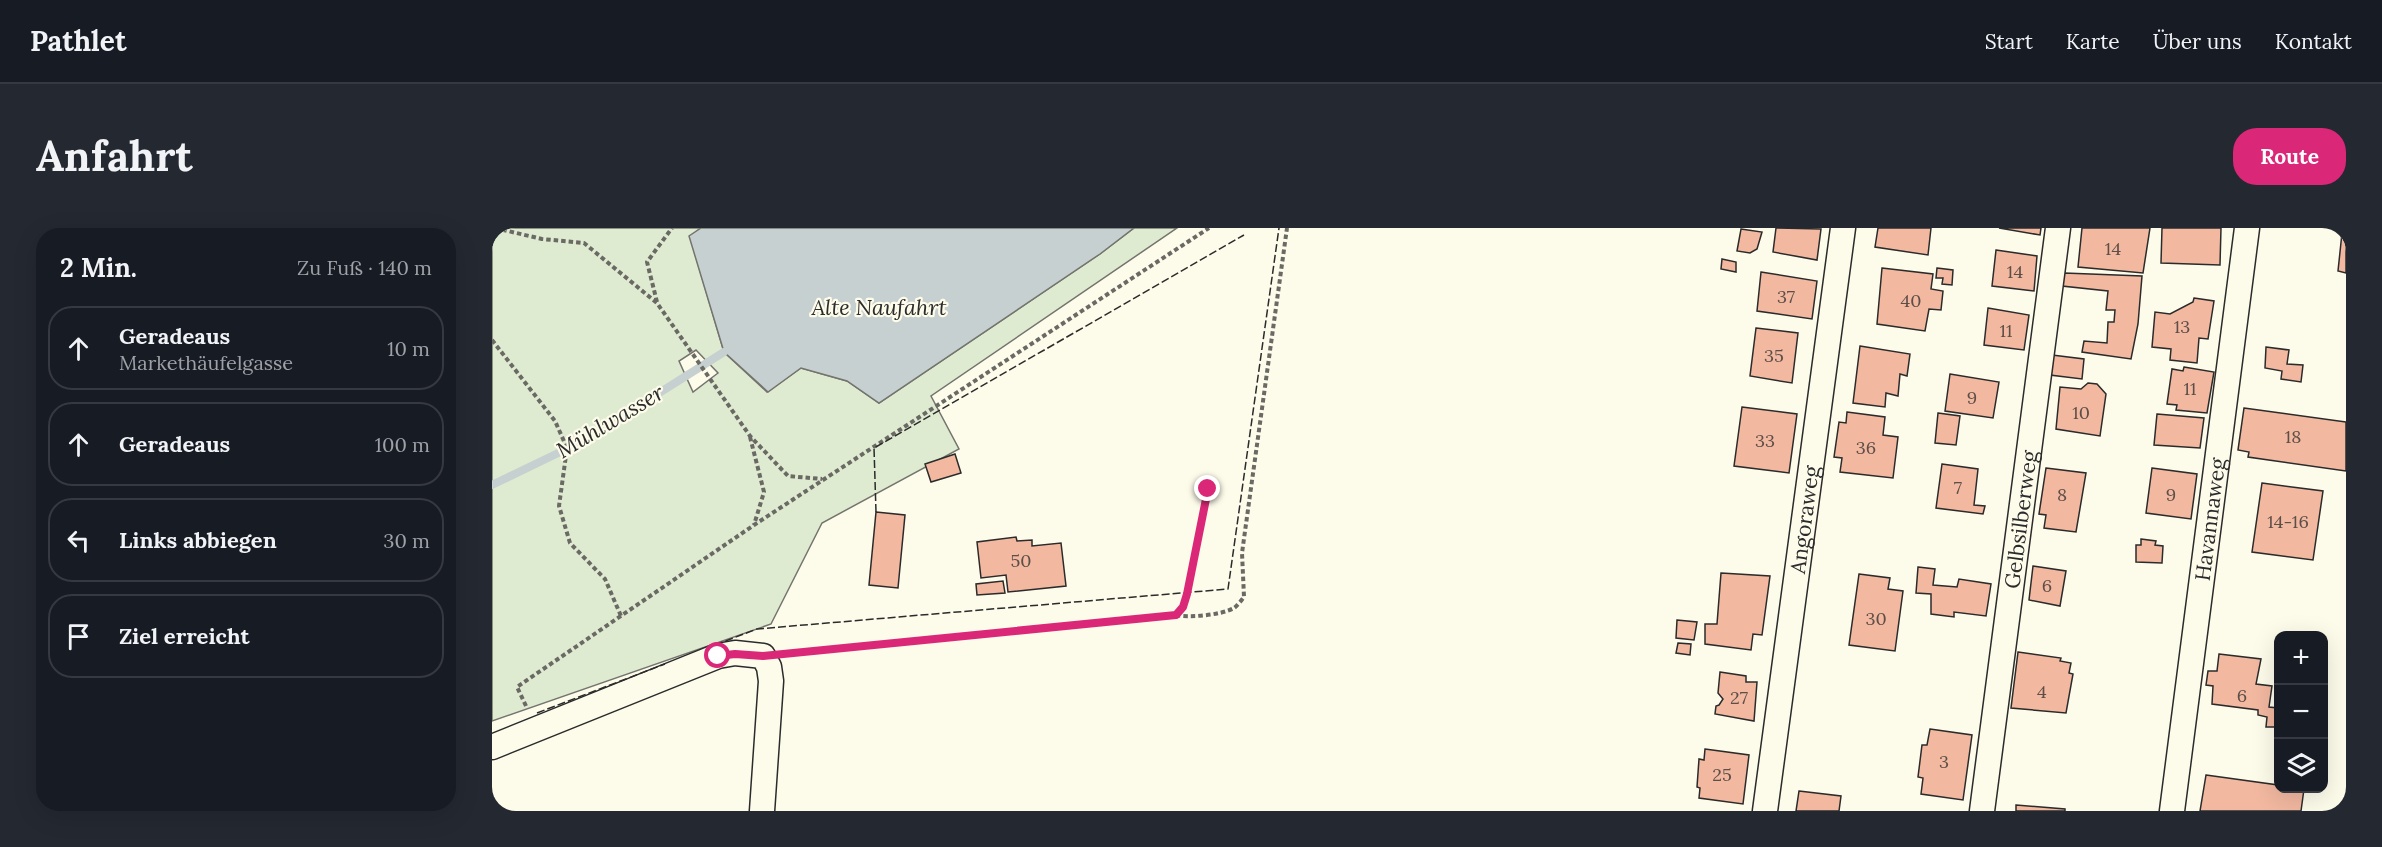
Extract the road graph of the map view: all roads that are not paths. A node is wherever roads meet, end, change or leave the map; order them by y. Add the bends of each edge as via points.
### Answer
1 (1844, 228) edge
2 (2058, 228) edge
3 (2247, 228) edge
4 (492, 747) edge
5 (762, 811) edge
6 (1765, 811) edge
7 (1982, 811) edge
8 (2172, 811) edge

1 - 6 street, Angoraweg
2 - 7 street, Gelbsilberweg
3 - 8 street, Havannaweg
4 - 5 street via 718,656 763,656 771,681

